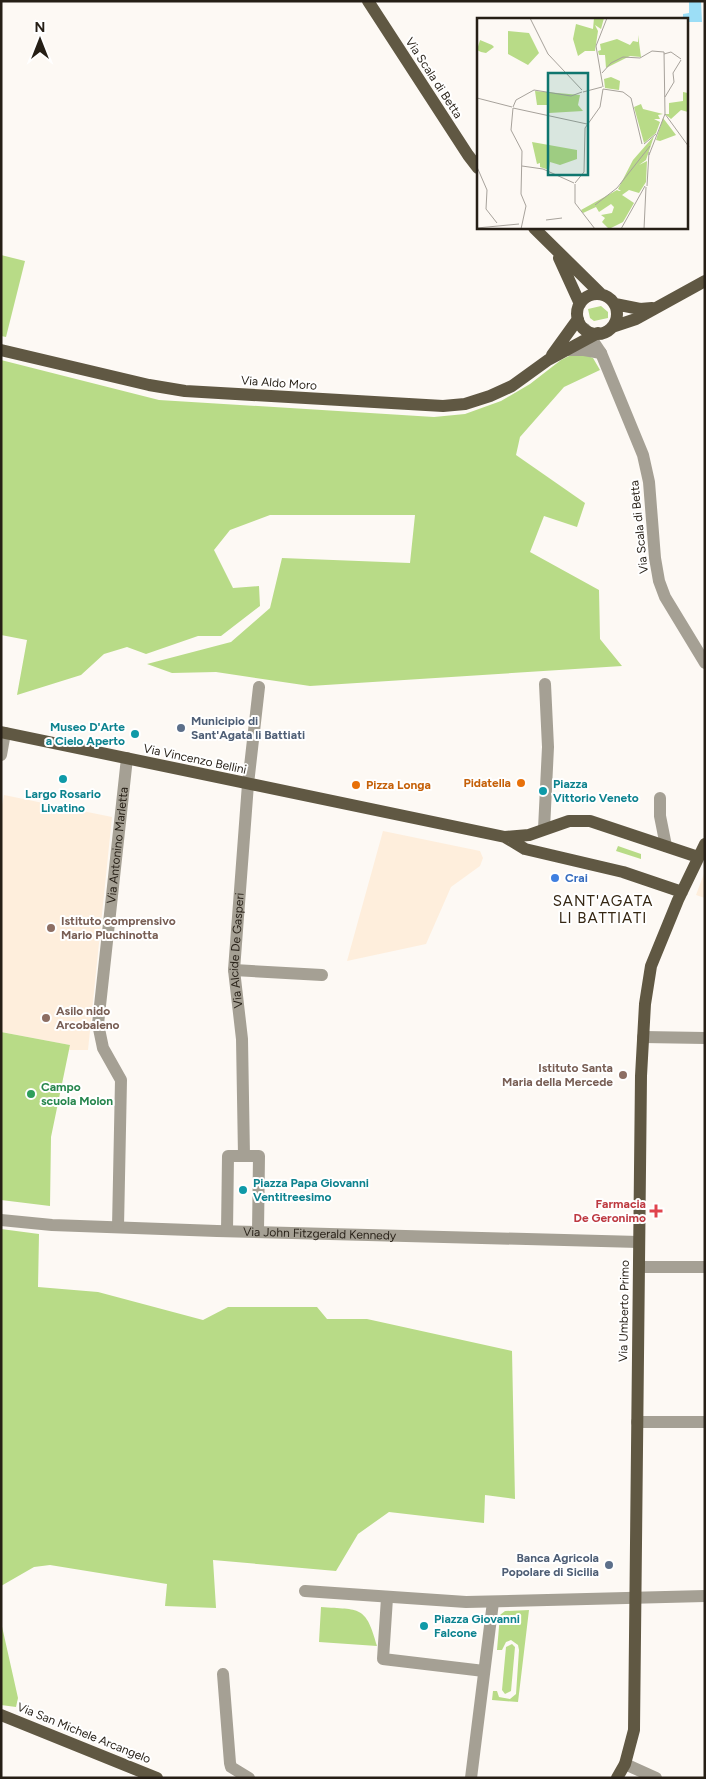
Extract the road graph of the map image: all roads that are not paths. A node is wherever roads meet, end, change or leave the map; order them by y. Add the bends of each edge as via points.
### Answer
1 (368, 1) edge
2 (477, 167) edge
3 (535, 229) edge
4 (555, 251) junction
5 (705, 281) edge
6 (601, 294) junction
7 (580, 304) junction
8 (615, 304) junction
9 (654, 308) junction
10 (612, 327) junction
11 (588, 329) junction
12 (1, 350) edge
13 (567, 350) junction
14 (601, 354) junction
15 (548, 360) junction
16 (705, 663) edge
17 (545, 684) dead end
18 (259, 687) dead end
19 (3, 732) edge
20 (1, 755) edge
21 (127, 758) junction
22 (248, 784) junction
23 (660, 798) dead end
24 (541, 830) junction
25 (505, 837) junction
26 (666, 846) junction
27 (701, 851) edge
28 (534, 852) junction
29 (682, 892) junction
30 (234, 970) junction
31 (322, 975) dead end
32 (643, 1037) junction
33 (705, 1038) edge
34 (244, 1152) junction
35 (1, 1220) edge
36 (118, 1227) junction
37 (227, 1231) junction
38 (258, 1231) junction
39 (639, 1242) junction
40 (639, 1267) junction
41 (705, 1267) edge
42 (637, 1422) junction
43 (705, 1422) edge
44 (305, 1590) dead end
45 (705, 1596) edge
46 (637, 1597) junction
47 (387, 1598) junction
48 (493, 1602) junction
49 (223, 1674) dead end
50 (483, 1676) junction
51 (1, 1715) edge
52 (625, 1764) junction
53 (157, 1778) edge
54 (249, 1778) edge
55 (471, 1778) edge
56 (617, 1778) edge
57 (656, 1778) edge

1 - 2 main road, Via Scala di Betta
3 - 4 main road
4 - 6 main road
4 - 7 main road
5 - 9 main road
6 - 7 main road via 589,296
6 - 8 main road
7 - 11 main road
8 - 9 main road
8 - 10 main road via 617,316
9 - 10 main road via 636,319
10 - 11 main road
11 - 13 main road
11 - 14 street, Via Scala di Betta
11 - 15 main road
12 - 15 main road, Via Aldo Moro via 149,385 185,390 443,406 465,404 490,396 512,386
13 - 14 street
13 - 15 main road
14 - 16 street, Via Scala di Betta via 643,455 649,482 659,581 665,597
17 - 24 street via 548,747
18 - 22 street, Via Alcide De Gasperi
19 - 20 street
19 - 21 main road, Via Vincenzo Bellini
21 - 22 main road, Via Vincenzo Bellini
21 - 36 street, Via Antonino Marletta via 98,1024 103,1048 121,1080
22 - 25 main road, Via Vincenzo Bellini
22 - 30 street, Via Alcide De Gasperi
23 - 26 street
24 - 25 main road via 529,835
24 - 26 main road via 569,820 590,821
24 - 28 main road
25 - 28 main road
26 - 27 main road
27 - 29 main road, Via Umberto Primo
28 - 29 main road via 624,872
29 - 32 main road, Via Umberto Primo via 652,966
30 - 31 street
30 - 34 street, Via Alcide De Gasperi via 242,1039
32 - 33 street
32 - 39 main road, Via Umberto Primo
34 - 37 street via 228,1156
34 - 38 street via 260,1156
35 - 36 street, Via John Fitzgerald Kennedy
36 - 37 street, Via John Fitzgerald Kennedy
37 - 38 street, Via John Fitzgerald Kennedy
38 - 39 street, Via John Fitzgerald Kennedy
39 - 40 main road, Via Umberto Primo
40 - 41 street
40 - 42 main road, Via Umberto Primo
42 - 43 street
42 - 46 main road, Via Umberto Primo
44 - 47 street
45 - 46 street
46 - 48 street
46 - 52 main road, Via Umberto Primo via 634,1730
47 - 48 street
47 - 50 street via 383,1659
48 - 50 street
49 - 54 street via 230,1763
50 - 55 street
51 - 53 main road, Via San Michele Arcangelo
52 - 56 main road, Via Umberto Primo
52 - 57 street

